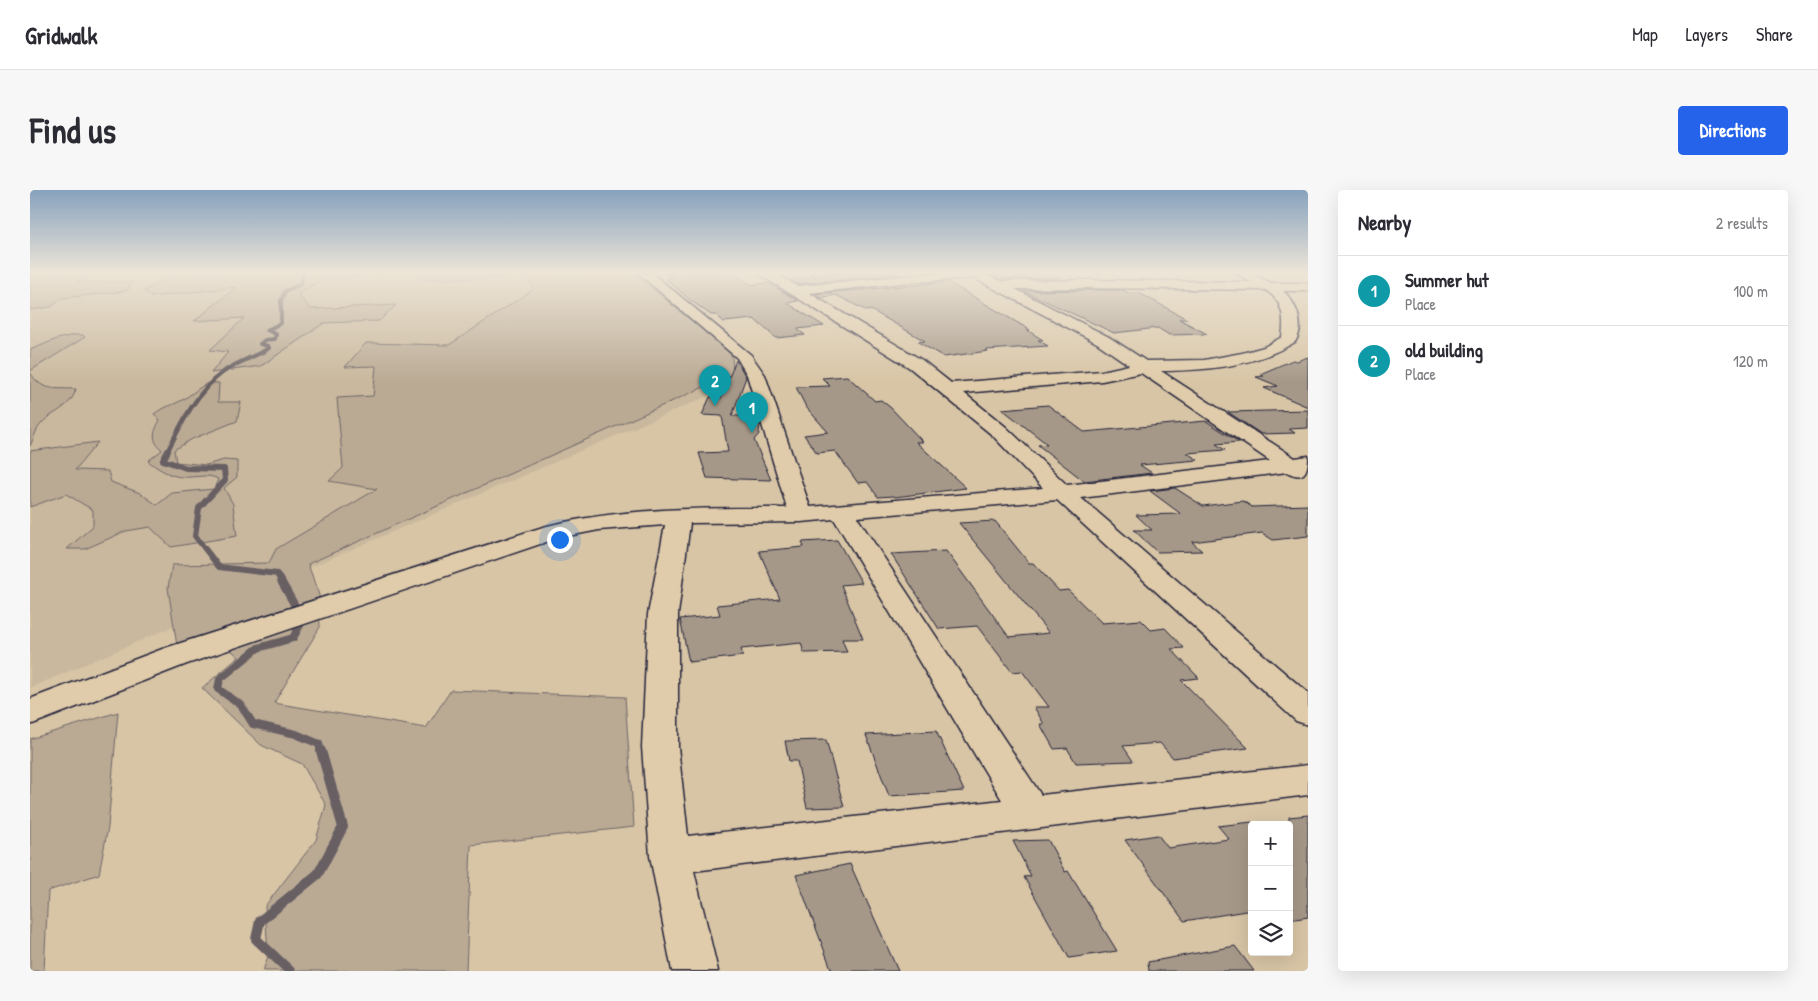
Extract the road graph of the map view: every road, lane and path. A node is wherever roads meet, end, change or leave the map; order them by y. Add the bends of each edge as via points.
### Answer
1 (688, 309) edge
2 (828, 309) edge
3 (1044, 309) edge
4 (1290, 309) edge
5 (1143, 366) junction
6 (947, 389) junction
7 (1303, 468) edge
8 (1062, 493) junction
9 (841, 511) junction
10 (801, 514) junction
11 (679, 516) junction
12 (30, 712) edge
13 (1308, 712) edge
14 (1308, 780) edge
15 (1031, 813) junction
16 (670, 856) junction
17 (695, 971) edge

1 - 10 street via 743,355 756,375
2 - 6 street via 908,359
3 - 5 street via 1103,340
4 - 5 street via 1293,325 1289,340 1270,350 1204,365
5 - 6 street via 1102,376
5 - 7 street
6 - 8 street via 999,431
7 - 8 street
8 - 9 street
8 - 13 street
9 - 10 street
9 - 15 street
10 - 11 street
11 - 12 street via 599,523 552,532 176,656
11 - 16 street via 662,624 660,746
14 - 15 street
15 - 16 street
16 - 17 street

